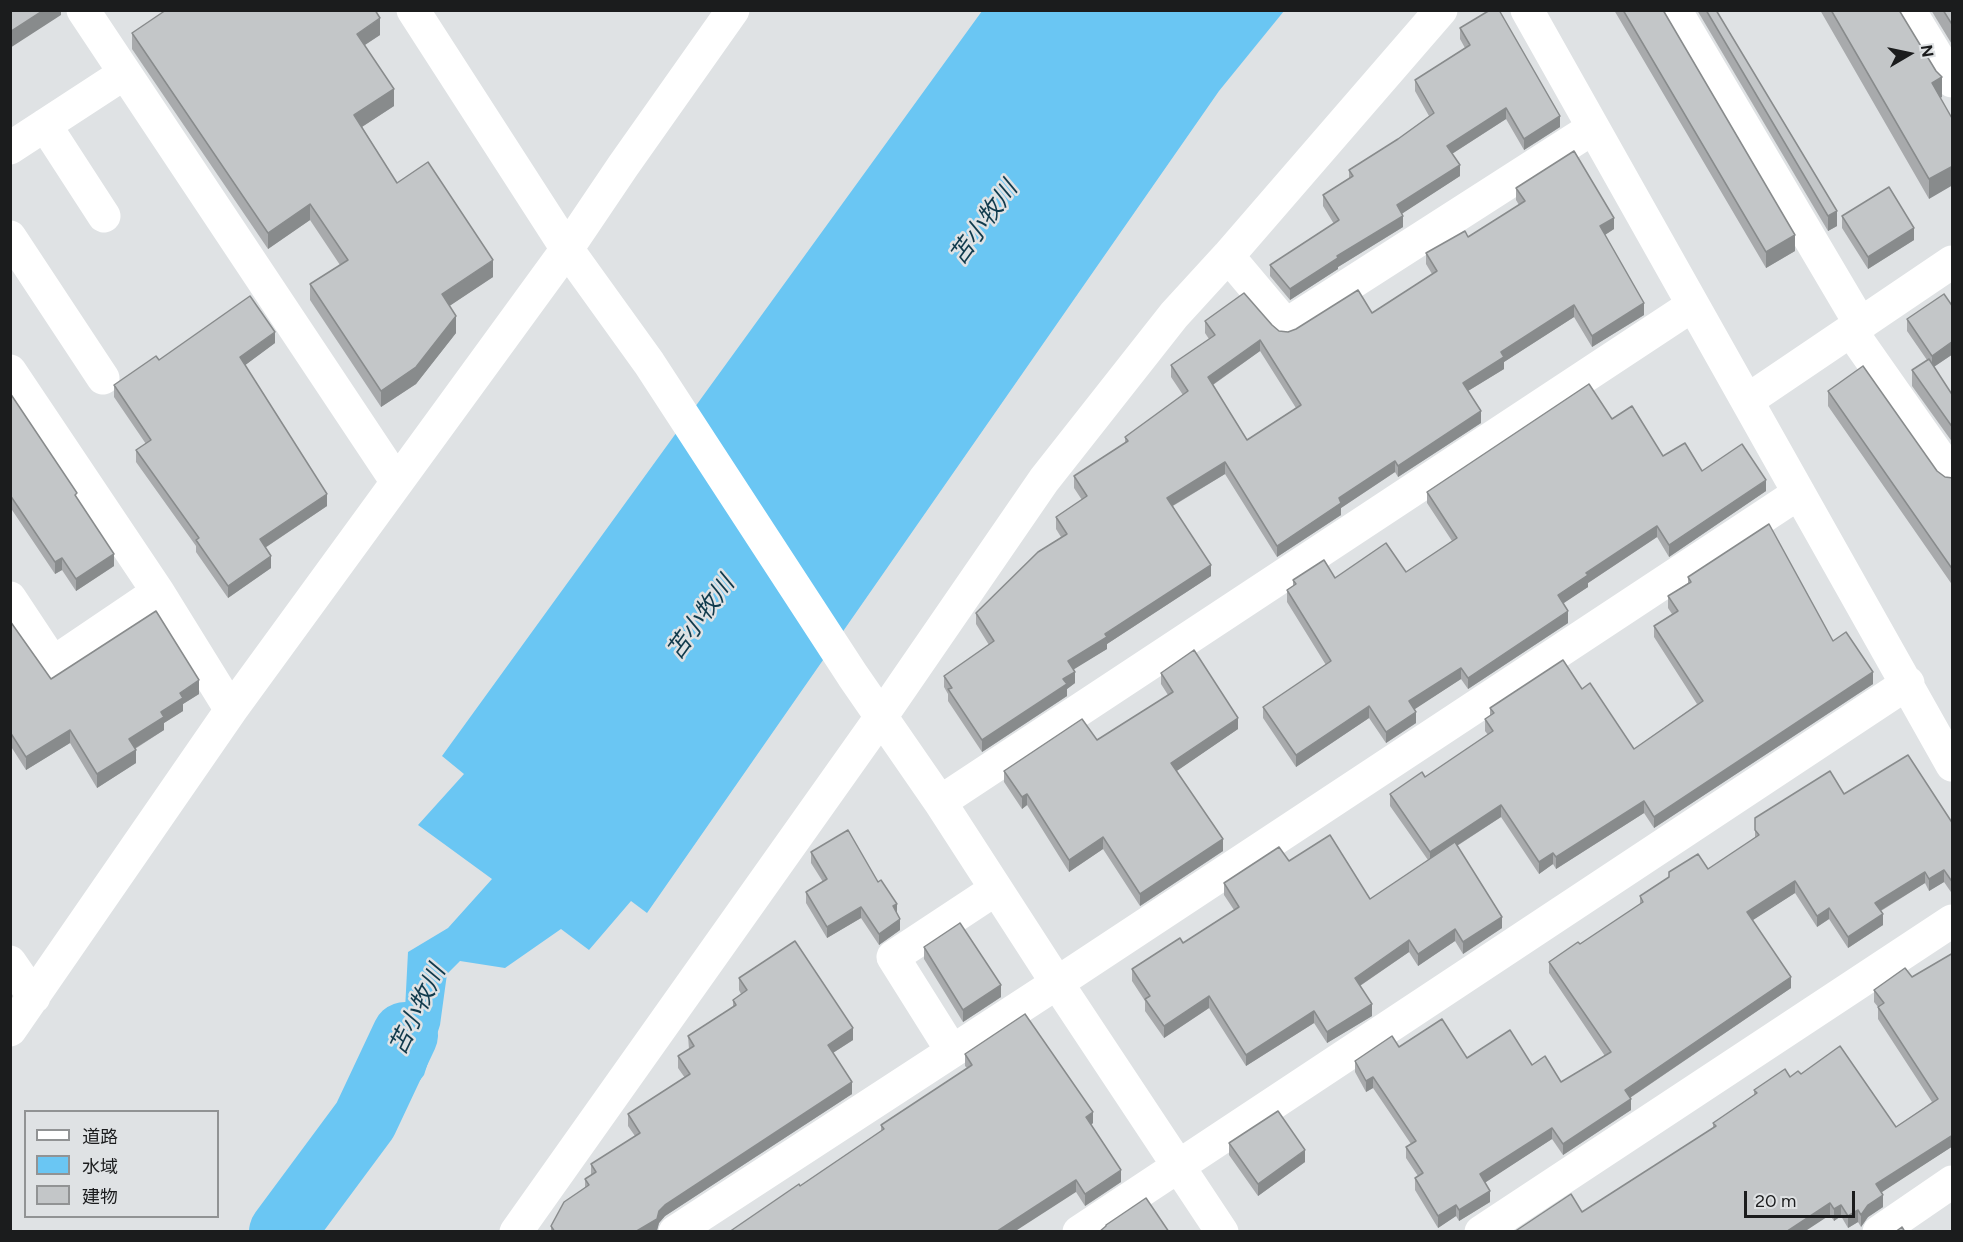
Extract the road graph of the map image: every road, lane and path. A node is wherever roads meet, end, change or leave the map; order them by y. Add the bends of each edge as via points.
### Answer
1 (413, 10) edge
2 (733, 10) edge
3 (1441, 10) edge
4 (1527, 10) edge
5 (1675, 10) edge
6 (1910, 10) edge
7 (90, 13) edge
8 (124, 73) junction
9 (1953, 81) edge
10 (45, 125) junction
11 (1593, 128) junction
12 (10, 148) edge
13 (104, 216) dead end
14 (10, 237) edge
15 (567, 249) junction
16 (1228, 256) junction
17 (1953, 262) edge
18 (1693, 305) junction
19 (1856, 328) junction
20 (10, 371) edge
21 (103, 378) dead end
22 (1748, 400) junction
23 (1953, 475) edge
24 (397, 482) junction
25 (1799, 493) junction
26 (158, 592) junction
27 (10, 598) edge
28 (1908, 682) junction
29 (231, 710) junction
30 (881, 717) junction
31 (1953, 765) edge
32 (940, 802) junction
33 (996, 889) junction
34 (1953, 921) edge
35 (10, 962) edge
36 (1057, 983) junction
37 (34, 997) junction
38 (10, 1030) edge
39 (952, 1051) junction
40 (1180, 1165) junction
41 (1953, 1182) edge
42 (516, 1232) edge
43 (675, 1232) edge
44 (1079, 1232) edge
45 (1222, 1232) edge
46 (1481, 1232) edge
47 (1879, 1232) edge

1 - 15 street
2 - 15 street
3 - 16 street
4 - 11 street
5 - 19 street
6 - 9 street
7 - 8 street
8 - 10 street
8 - 24 street
10 - 12 street
10 - 13 street
11 - 16 street via 1286,325
11 - 18 street
14 - 21 street
15 - 24 street
15 - 30 street via 649,363
16 - 30 street via 1174,315 1044,480
17 - 19 street
18 - 22 street
18 - 32 street
19 - 22 street
19 - 23 street
20 - 26 street
22 - 25 street
24 - 29 street
25 - 28 street
25 - 36 street
26 - 27 street via 53,663
26 - 29 street
28 - 31 street
28 - 40 street
29 - 37 street
30 - 32 street
30 - 42 street
32 - 33 street
33 - 36 street
33 - 39 street via 892,957
34 - 46 street
35 - 37 street
36 - 39 street
36 - 40 street
37 - 38 street
39 - 43 street
40 - 44 street
40 - 45 street
41 - 47 street

